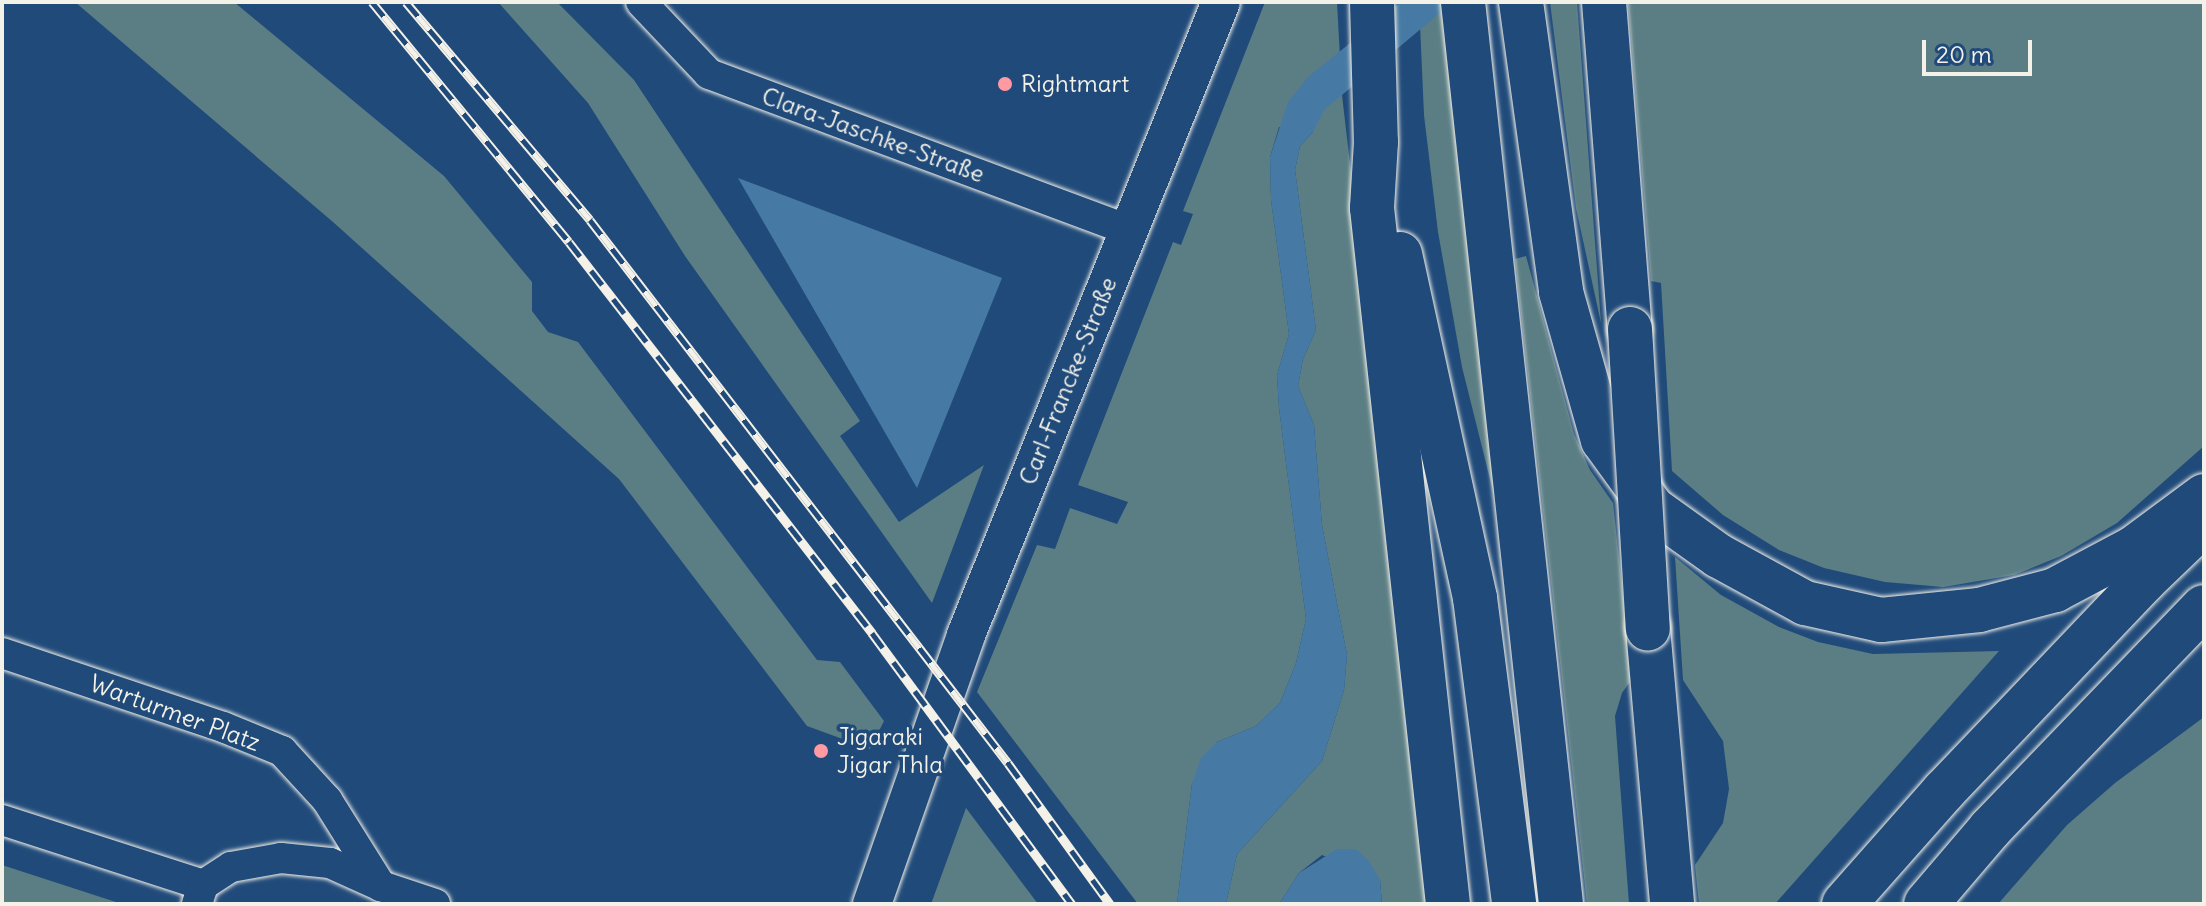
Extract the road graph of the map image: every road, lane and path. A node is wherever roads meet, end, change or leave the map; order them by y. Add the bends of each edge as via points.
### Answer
1 (641, 2) edge
2 (1221, 2) edge
3 (1463, 2) edge
4 (1521, 2) edge
5 (1604, 2) edge
6 (1372, 13) edge
7 (1376, 142) junction
8 (1129, 230) junction
9 (2204, 496) edge
10 (2204, 524) edge
11 (2204, 607) edge
12 (2, 653) edge
13 (2, 820) edge
14 (200, 894) edge
15 (378, 895) edge
16 (435, 904) edge
17 (872, 904) edge
18 (1448, 904) edge
19 (1514, 904) edge
20 (1561, 904) edge
21 (1672, 904) edge
22 (1844, 904) edge
23 (1926, 904) edge

1 - 8 street, Clara-Jaschke-Straße via 709,74
2 - 8 street, Carl-Francke-Straße
3 - 20 highway
4 - 9 highway via 1561,292 1603,440 1653,509 1719,556 1805,603 1881,620 1979,610 2055,590 2134,548
5 - 21 highway, bridge
6 - 7 highway
7 - 18 highway via 1372,208
7 - 19 highway via 1475,598
8 - 17 street, Carl-Francke-Straße via 966,635
10 - 22 highway via 1944,791
11 - 23 highway via 1990,829
12 - 15 street, Warturmer Platz via 282,751 327,800
13 - 14 street
14 - 15 street via 231,867 281,858 330,863
15 - 16 street

